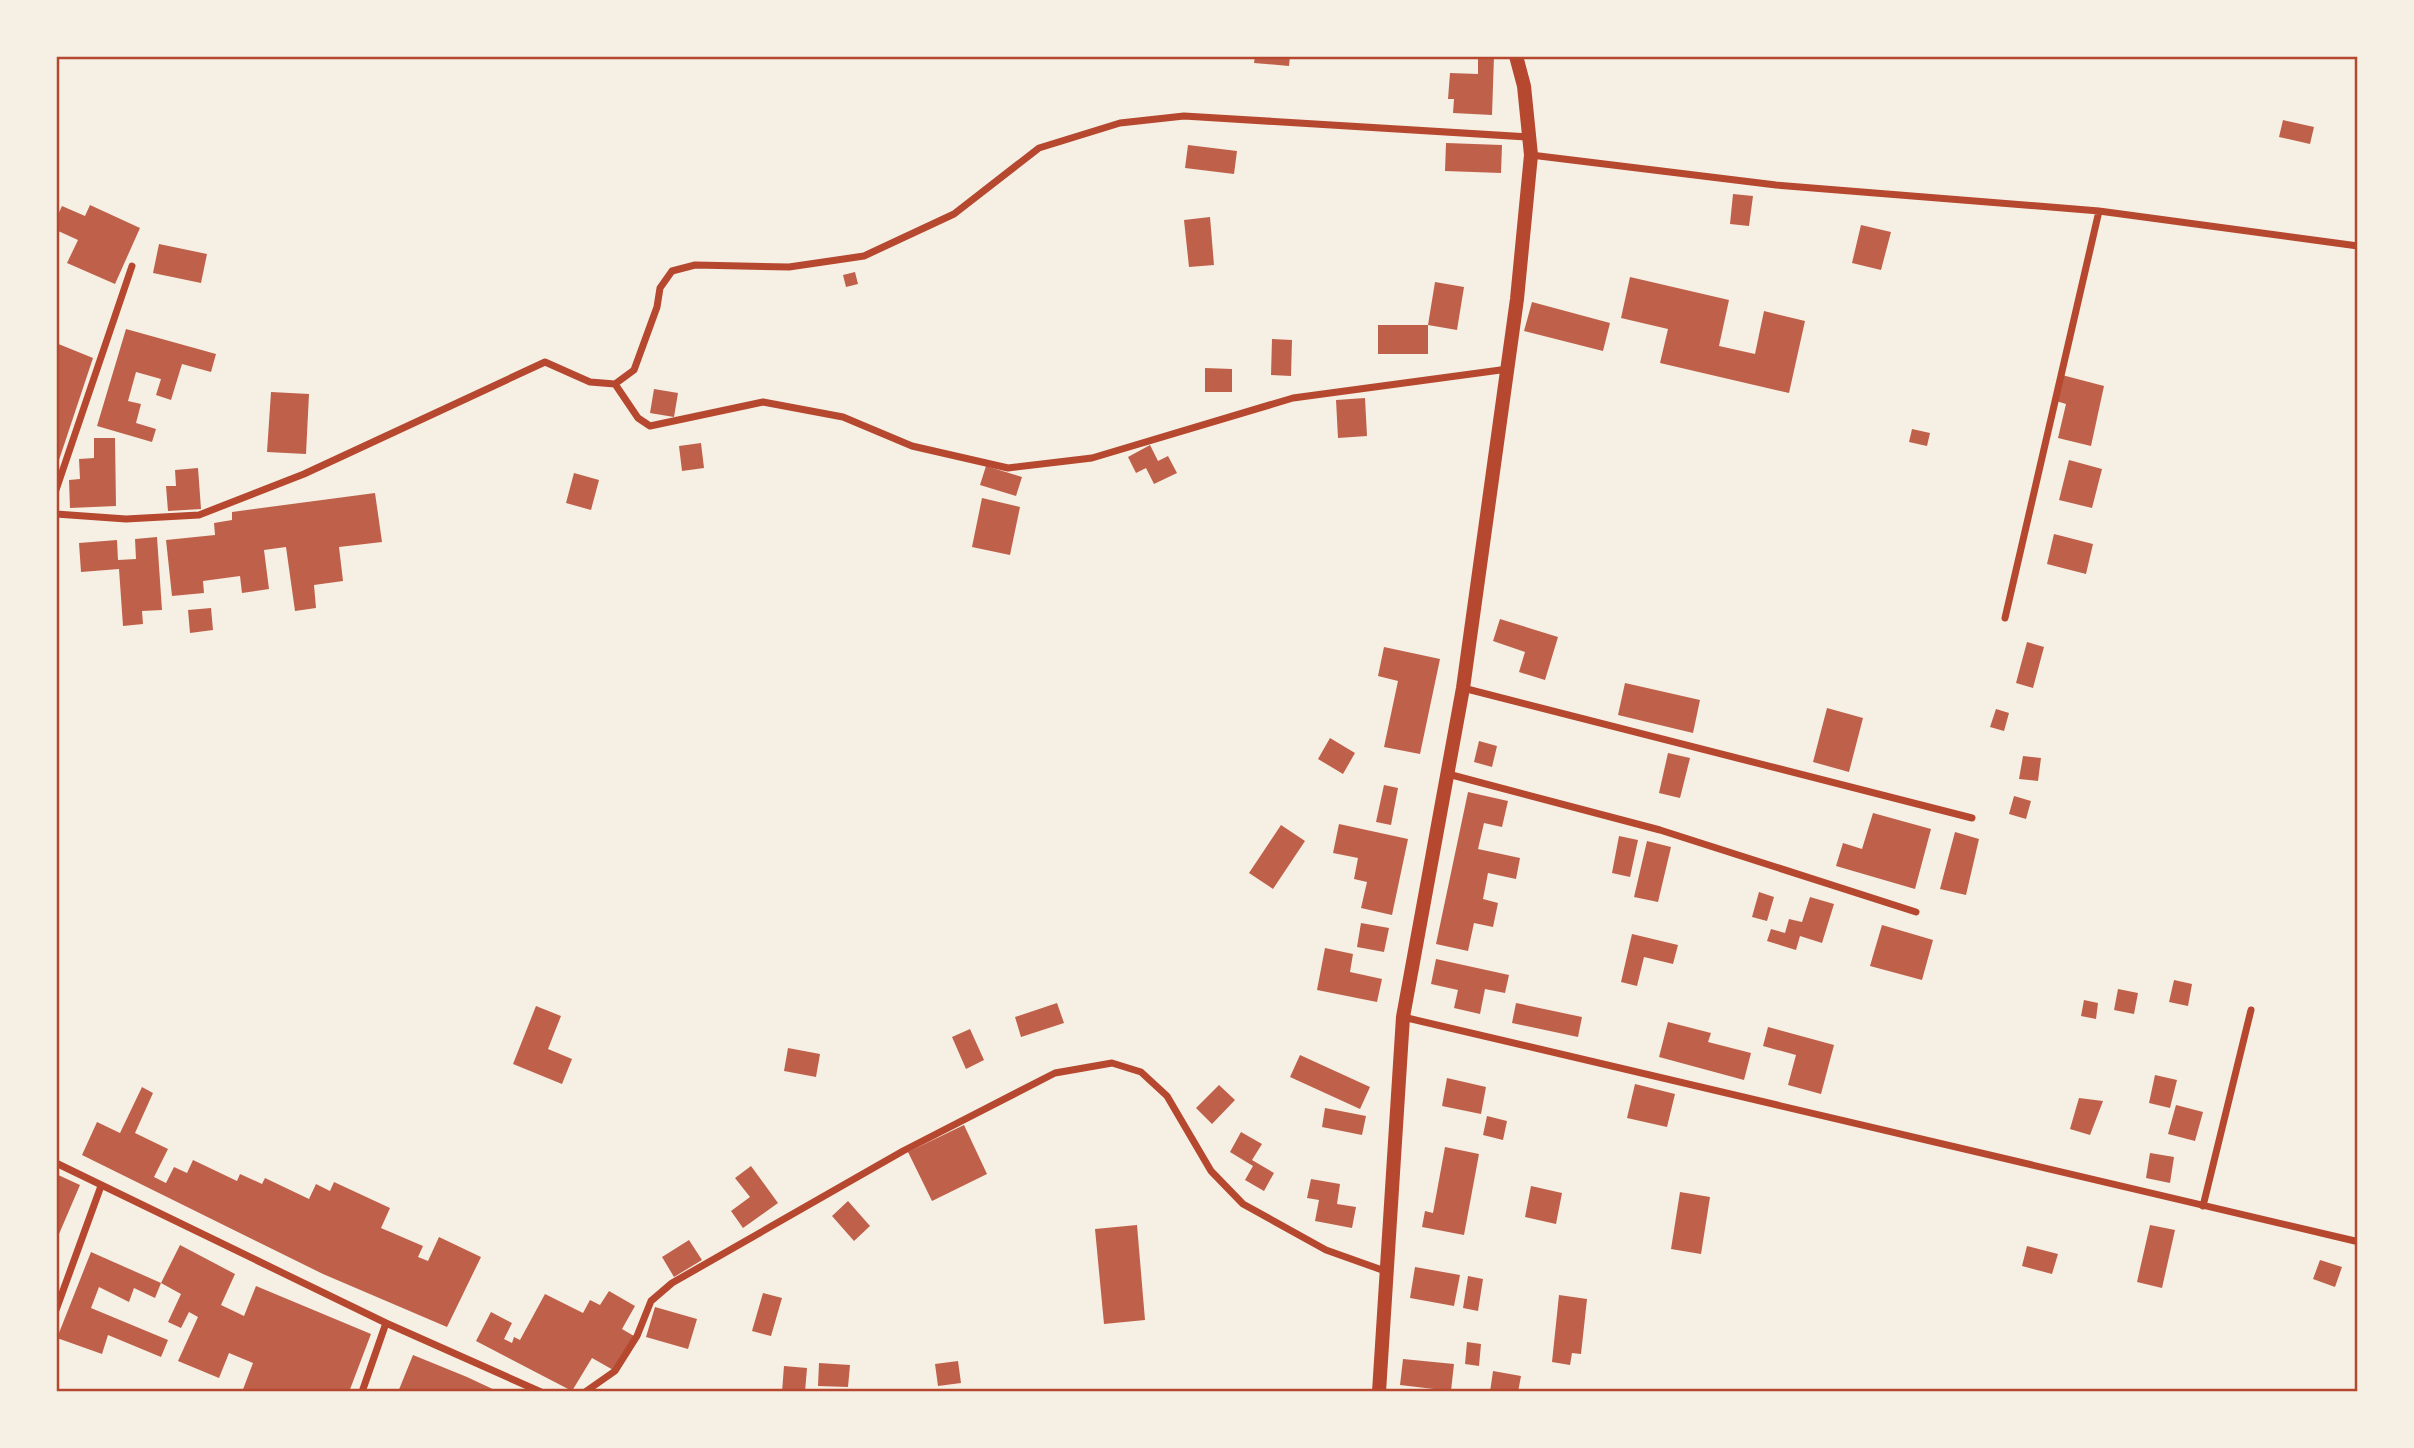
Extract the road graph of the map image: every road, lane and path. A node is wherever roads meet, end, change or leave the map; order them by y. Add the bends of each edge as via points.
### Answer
1 (1516, 56) edge
2 (1528, 137) junction
3 (1531, 155) junction
4 (2099, 211) junction
5 (2358, 246) edge
6 (132, 266) dead end
7 (1508, 369) junction
8 (615, 384) junction
9 (56, 489) edge
10 (56, 514) edge
11 (2005, 618) dead end
12 (1463, 688) junction
13 (1448, 774) junction
14 (1972, 818) dead end
15 (1916, 912) dead end
16 (2251, 1010) dead end
17 (1403, 1017) junction
18 (56, 1163) edge
19 (101, 1186) junction
20 (2203, 1206) junction
21 (2355, 1241) dead end
22 (1385, 1271) junction
23 (56, 1310) edge
24 (386, 1323) junction
25 (362, 1392) edge
26 (541, 1392) edge
27 (585, 1392) edge
28 (1379, 1392) edge

1 - 2 main road via 1524,86
2 - 3 main road
2 - 8 street via 1184,116 1120,123 1039,148 954,214 864,256 789,267 695,265 672,271 660,288 634,370
3 - 4 street via 1776,185
3 - 7 main road
4 - 5 street
4 - 11 street
6 - 9 street
7 - 8 street via 1293,398 1092,458 1008,468 912,446 843,417 763,402 650,426 638,418
7 - 12 main road
8 - 10 street via 590,382 545,362 304,474 199,515 126,519
12 - 13 main road
12 - 14 street
13 - 15 street via 1660,830
13 - 17 main road
16 - 20 street
17 - 20 street
17 - 22 main road
18 - 19 street
19 - 23 street
19 - 24 street
20 - 21 street
22 - 27 street via 1326,1250 1243,1204 1211,1171 1167,1096 1141,1072 1112,1063 1055,1073 904,1151 672,1283 651,1301 637,1336 615,1371
22 - 28 main road
24 - 25 street
24 - 26 street

